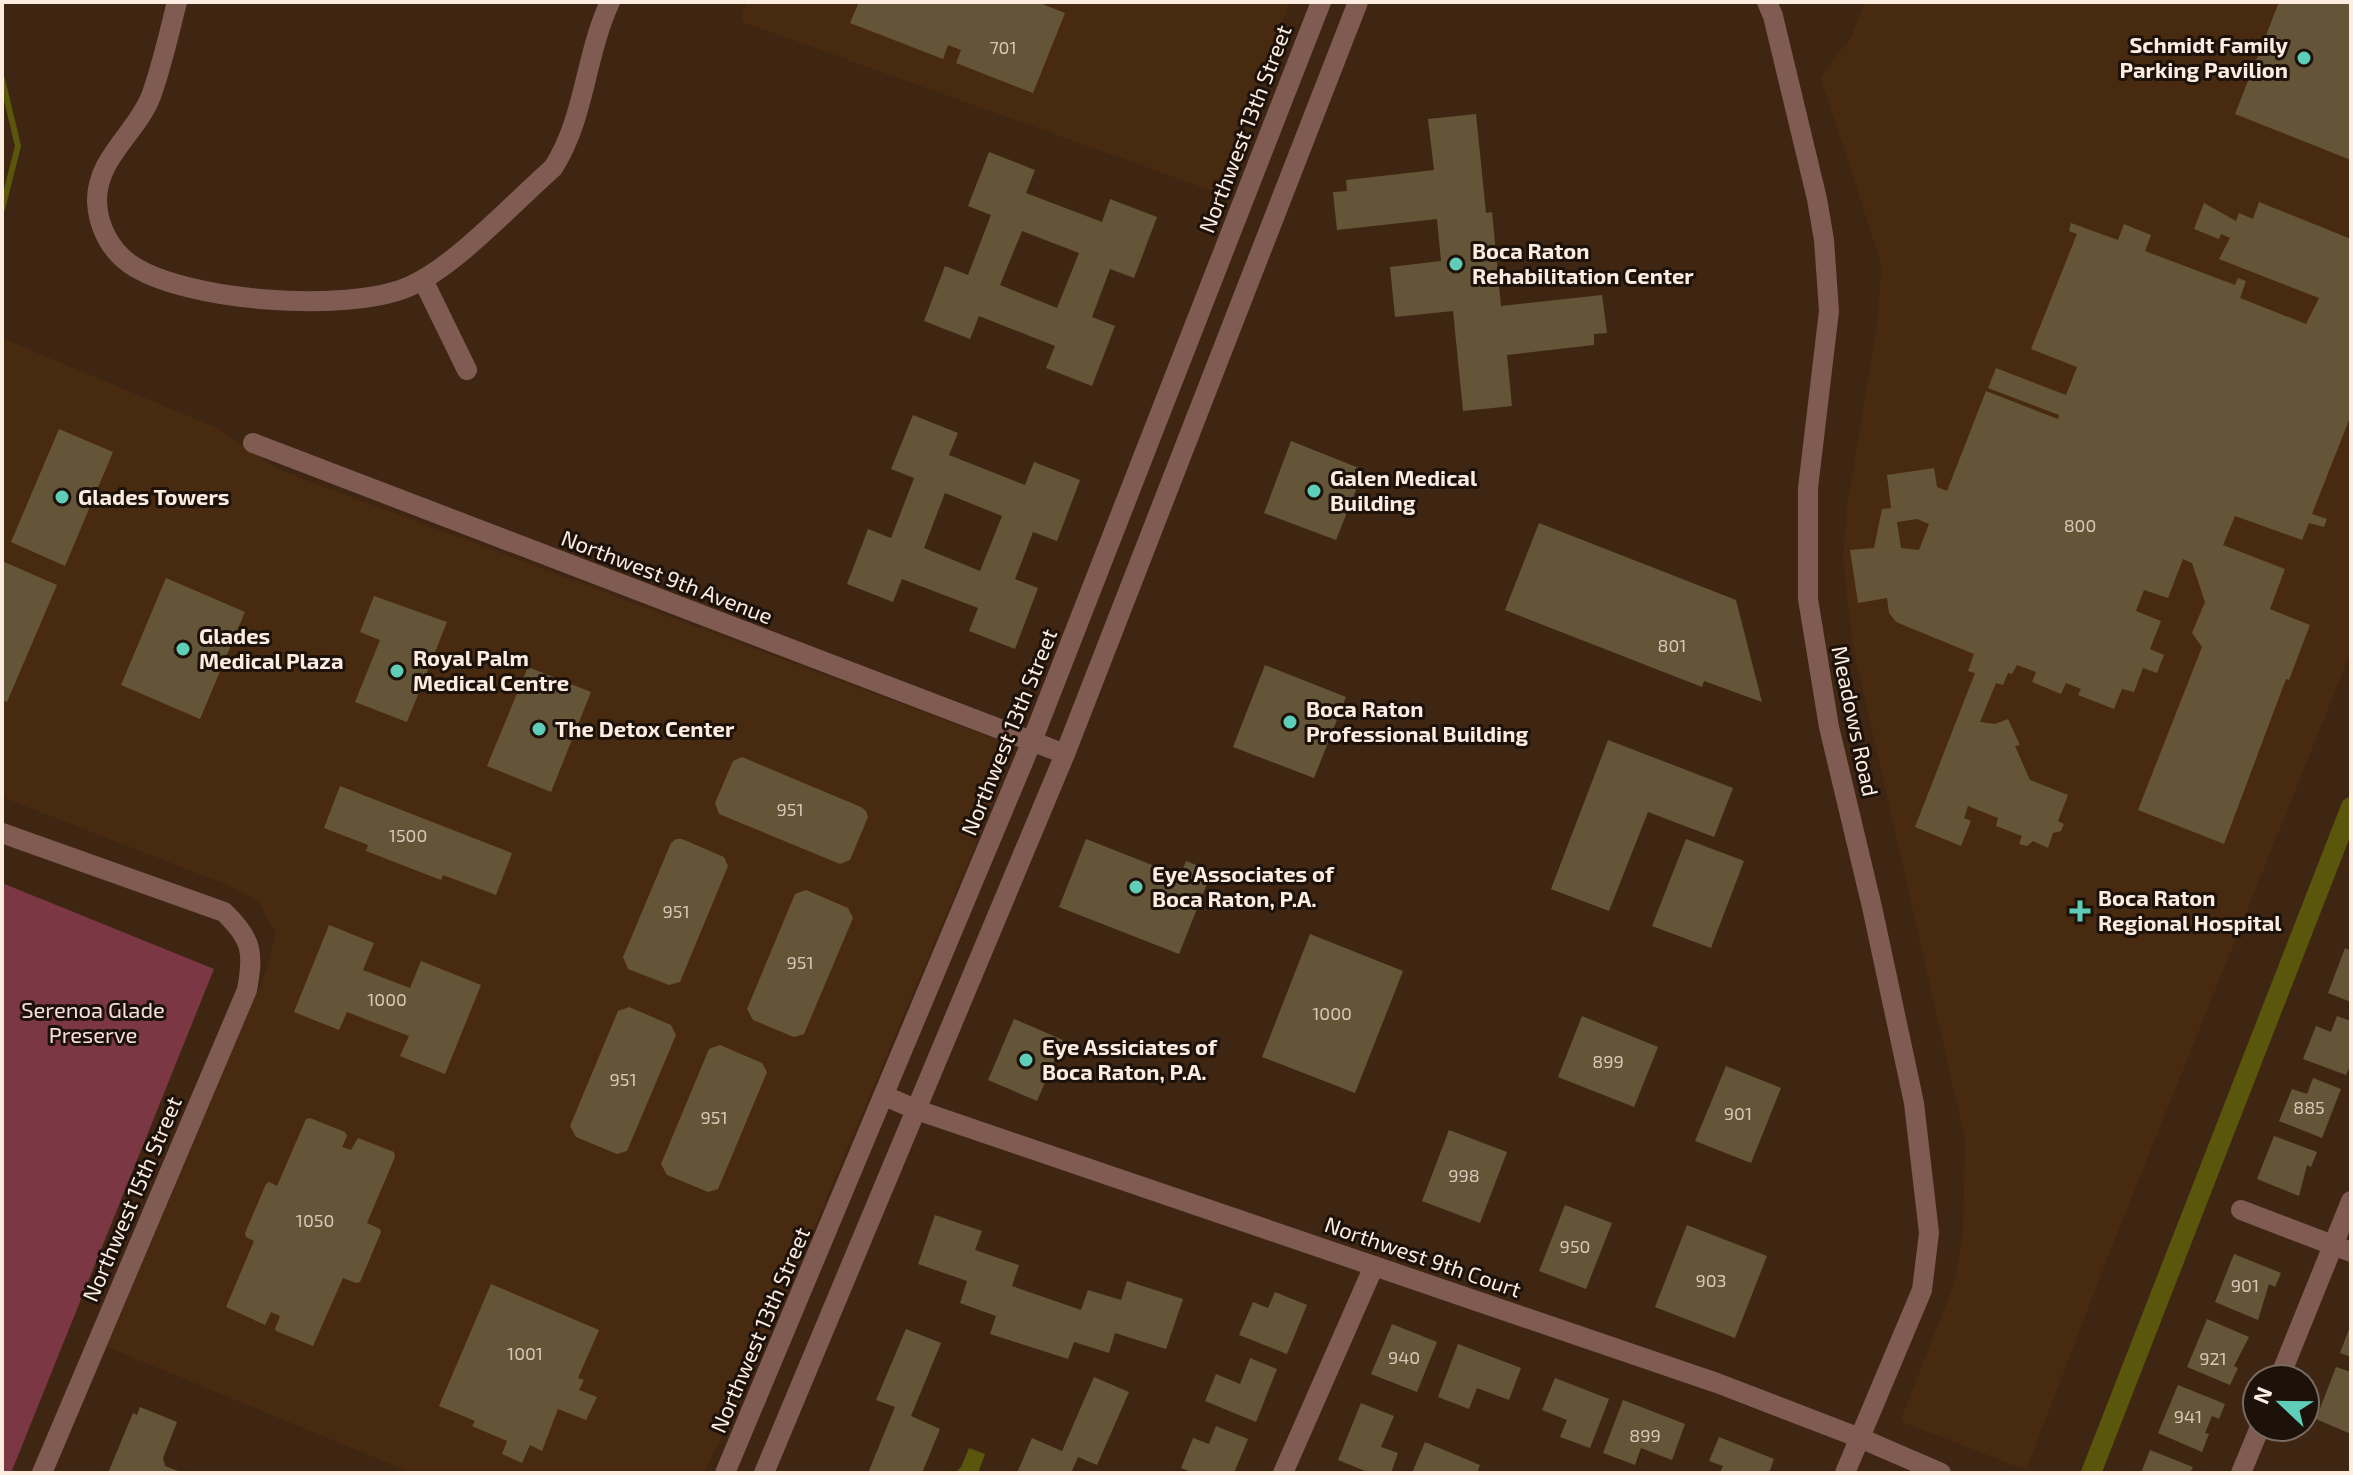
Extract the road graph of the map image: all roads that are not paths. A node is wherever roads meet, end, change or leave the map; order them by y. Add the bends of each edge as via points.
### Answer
1 (177, 2) edge
2 (610, 2) edge
3 (1321, 2) edge
4 (1358, 2) edge
5 (1767, 2) edge
6 (423, 280) junction
7 (467, 370) dead end
8 (253, 443) dead end
9 (1032, 741) junction
10 (1065, 754) junction
11 (2, 833) edge
12 (885, 1096) junction
13 (917, 1110) junction
14 (2351, 1201) edge
15 (2241, 1210) dead end
16 (2342, 1249) edge
17 (1374, 1266) junction
18 (2287, 1363) edge
19 (1860, 1438) junction
20 (2253, 1443) edge
21 (42, 1473) edge
22 (725, 1473) edge
23 (764, 1473) edge
24 (1283, 1473) edge
25 (1845, 1473) edge
26 (1941, 1473) edge
27 (2241, 1473) edge

1 - 6 street via 151,97 99,181 99,218 116,251 130,264 185,286 266,299 367,298
2 - 6 street via 592,47 571,131 553,168
3 - 9 street, Northwest 13th Street
4 - 10 street
5 - 19 street, Meadows Road via 1817,199 1829,311 1808,488 1808,599 1829,727 1914,1103 1929,1233 1922,1290
6 - 7 street
8 - 9 street, Northwest 9th Avenue
9 - 10 street, Northwest 9th Avenue
9 - 12 street, Northwest 13th Street
10 - 13 street
11 - 21 street, Northwest 15th Street via 224,912 248,942 252,961 247,990
12 - 13 street, Northwest 9th Court
12 - 22 street, Northwest 13th Street
13 - 17 street, Northwest 9th Court
13 - 23 street
14 - 16 street
15 - 16 street
16 - 18 street
17 - 19 street, Northwest 9th Court via 1717,1383
17 - 24 street
19 - 25 street, Meadows Road
19 - 26 street, Northwest 9th Court
20 - 27 street

